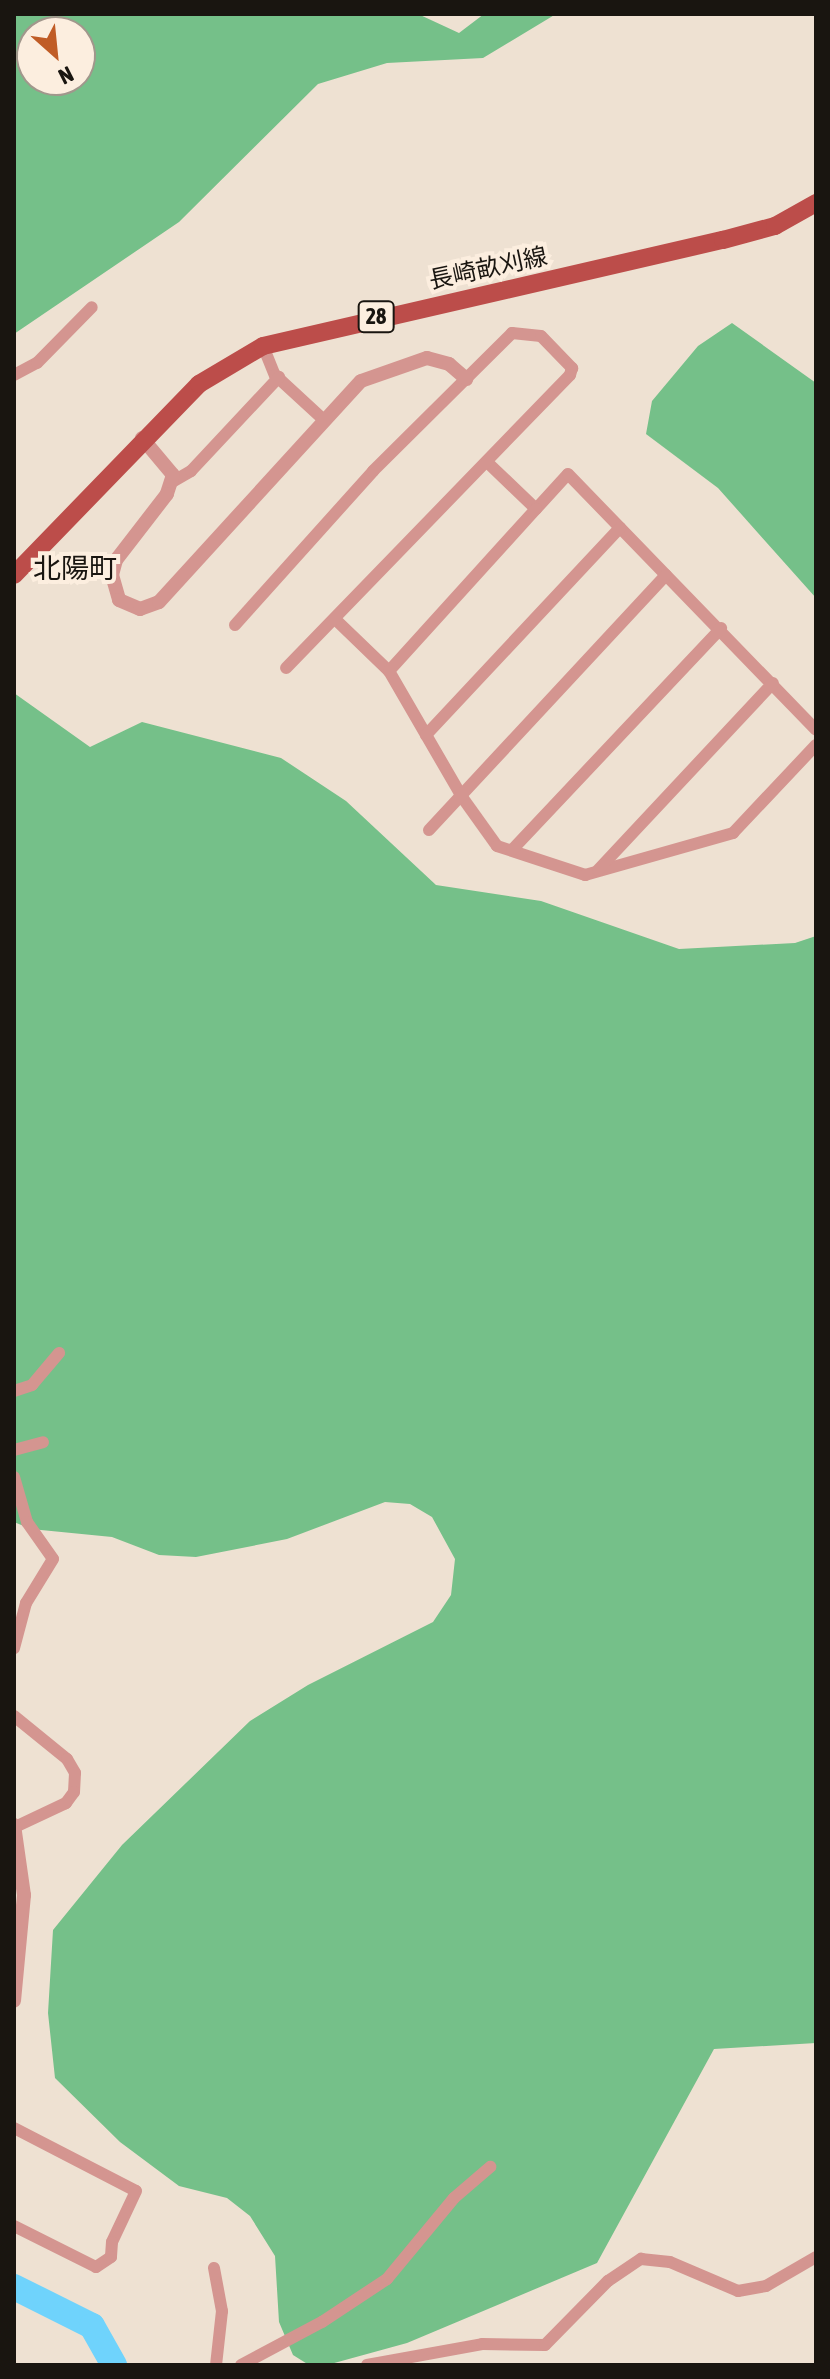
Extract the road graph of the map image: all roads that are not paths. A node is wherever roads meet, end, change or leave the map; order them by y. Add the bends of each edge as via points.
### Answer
1 (816, 203) edge
2 (92, 307) dead end
3 (263, 346) junction
4 (14, 375) edge
5 (279, 377) junction
6 (466, 379) junction
7 (324, 420) junction
8 (142, 438) junction
9 (488, 463) junction
10 (172, 482) junction
11 (536, 509) junction
12 (620, 528) junction
13 (14, 575) edge
14 (666, 575) junction
15 (336, 620) junction
16 (235, 625) dead end
17 (721, 628) junction
18 (286, 668) dead end
19 (389, 671) junction
20 (773, 683) junction
21 (816, 730) edge
22 (426, 735) junction
23 (816, 745) edge
24 (462, 797) junction
25 (429, 830) dead end
26 (512, 850) junction
27 (596, 872) junction
28 (59, 1353) dead end
29 (14, 1391) edge
30 (43, 1442) dead end
31 (14, 1450) edge
32 (14, 1477) edge
33 (20, 1518) edge
34 (14, 1648) edge
35 (14, 1716) edge
36 (15, 1826) edge
37 (14, 2001) edge
38 (14, 2128) edge
39 (490, 2167) dead end
40 (14, 2226) edge
41 (816, 2257) edge
42 (214, 2268) dead end
43 (216, 2365) edge
44 (241, 2365) edge
45 (367, 2365) edge

1 - 3 main road, 長崎畝刈線 / 28 via 775,226 723,240
2 - 4 street via 37,363
3 - 5 street
3 - 8 main road, 長崎畝刈線 / 28 via 199,384
5 - 7 street
5 - 10 street via 191,471
6 - 7 street via 449,364 427,358 361,381
6 - 9 street via 512,333 541,336 572,368
6 - 16 street via 373,471
7 - 10 street via 159,602 140,609 113,590 116,560
8 - 10 street via 169,469
8 - 13 main road, 長崎畝刈線 / 28
9 - 11 street
9 - 15 street
11 - 12 street via 568,474
11 - 19 street
12 - 14 street
12 - 22 street
14 - 17 street
14 - 24 street
15 - 18 street
15 - 19 street
17 - 20 street
17 - 26 street
19 - 22 street
20 - 21 street
20 - 27 street
22 - 24 street
23 - 27 street via 733,833
24 - 25 street
24 - 26 street via 497,846
26 - 27 street via 585,875
28 - 29 street via 32,1385
30 - 31 street
32 - 33 street
33 - 34 street via 53,1564 26,1603
35 - 36 street via 67,1759 75,1773 74,1792 59,1810
36 - 37 street via 24,1895
38 - 40 street via 136,2191 112,2242 111,2257 96,2267
39 - 44 street via 454,2198 387,2279
41 - 45 street via 766,2286 738,2291 670,2262 641,2259 608,2281 545,2345 482,2344
42 - 43 street via 222,2311

